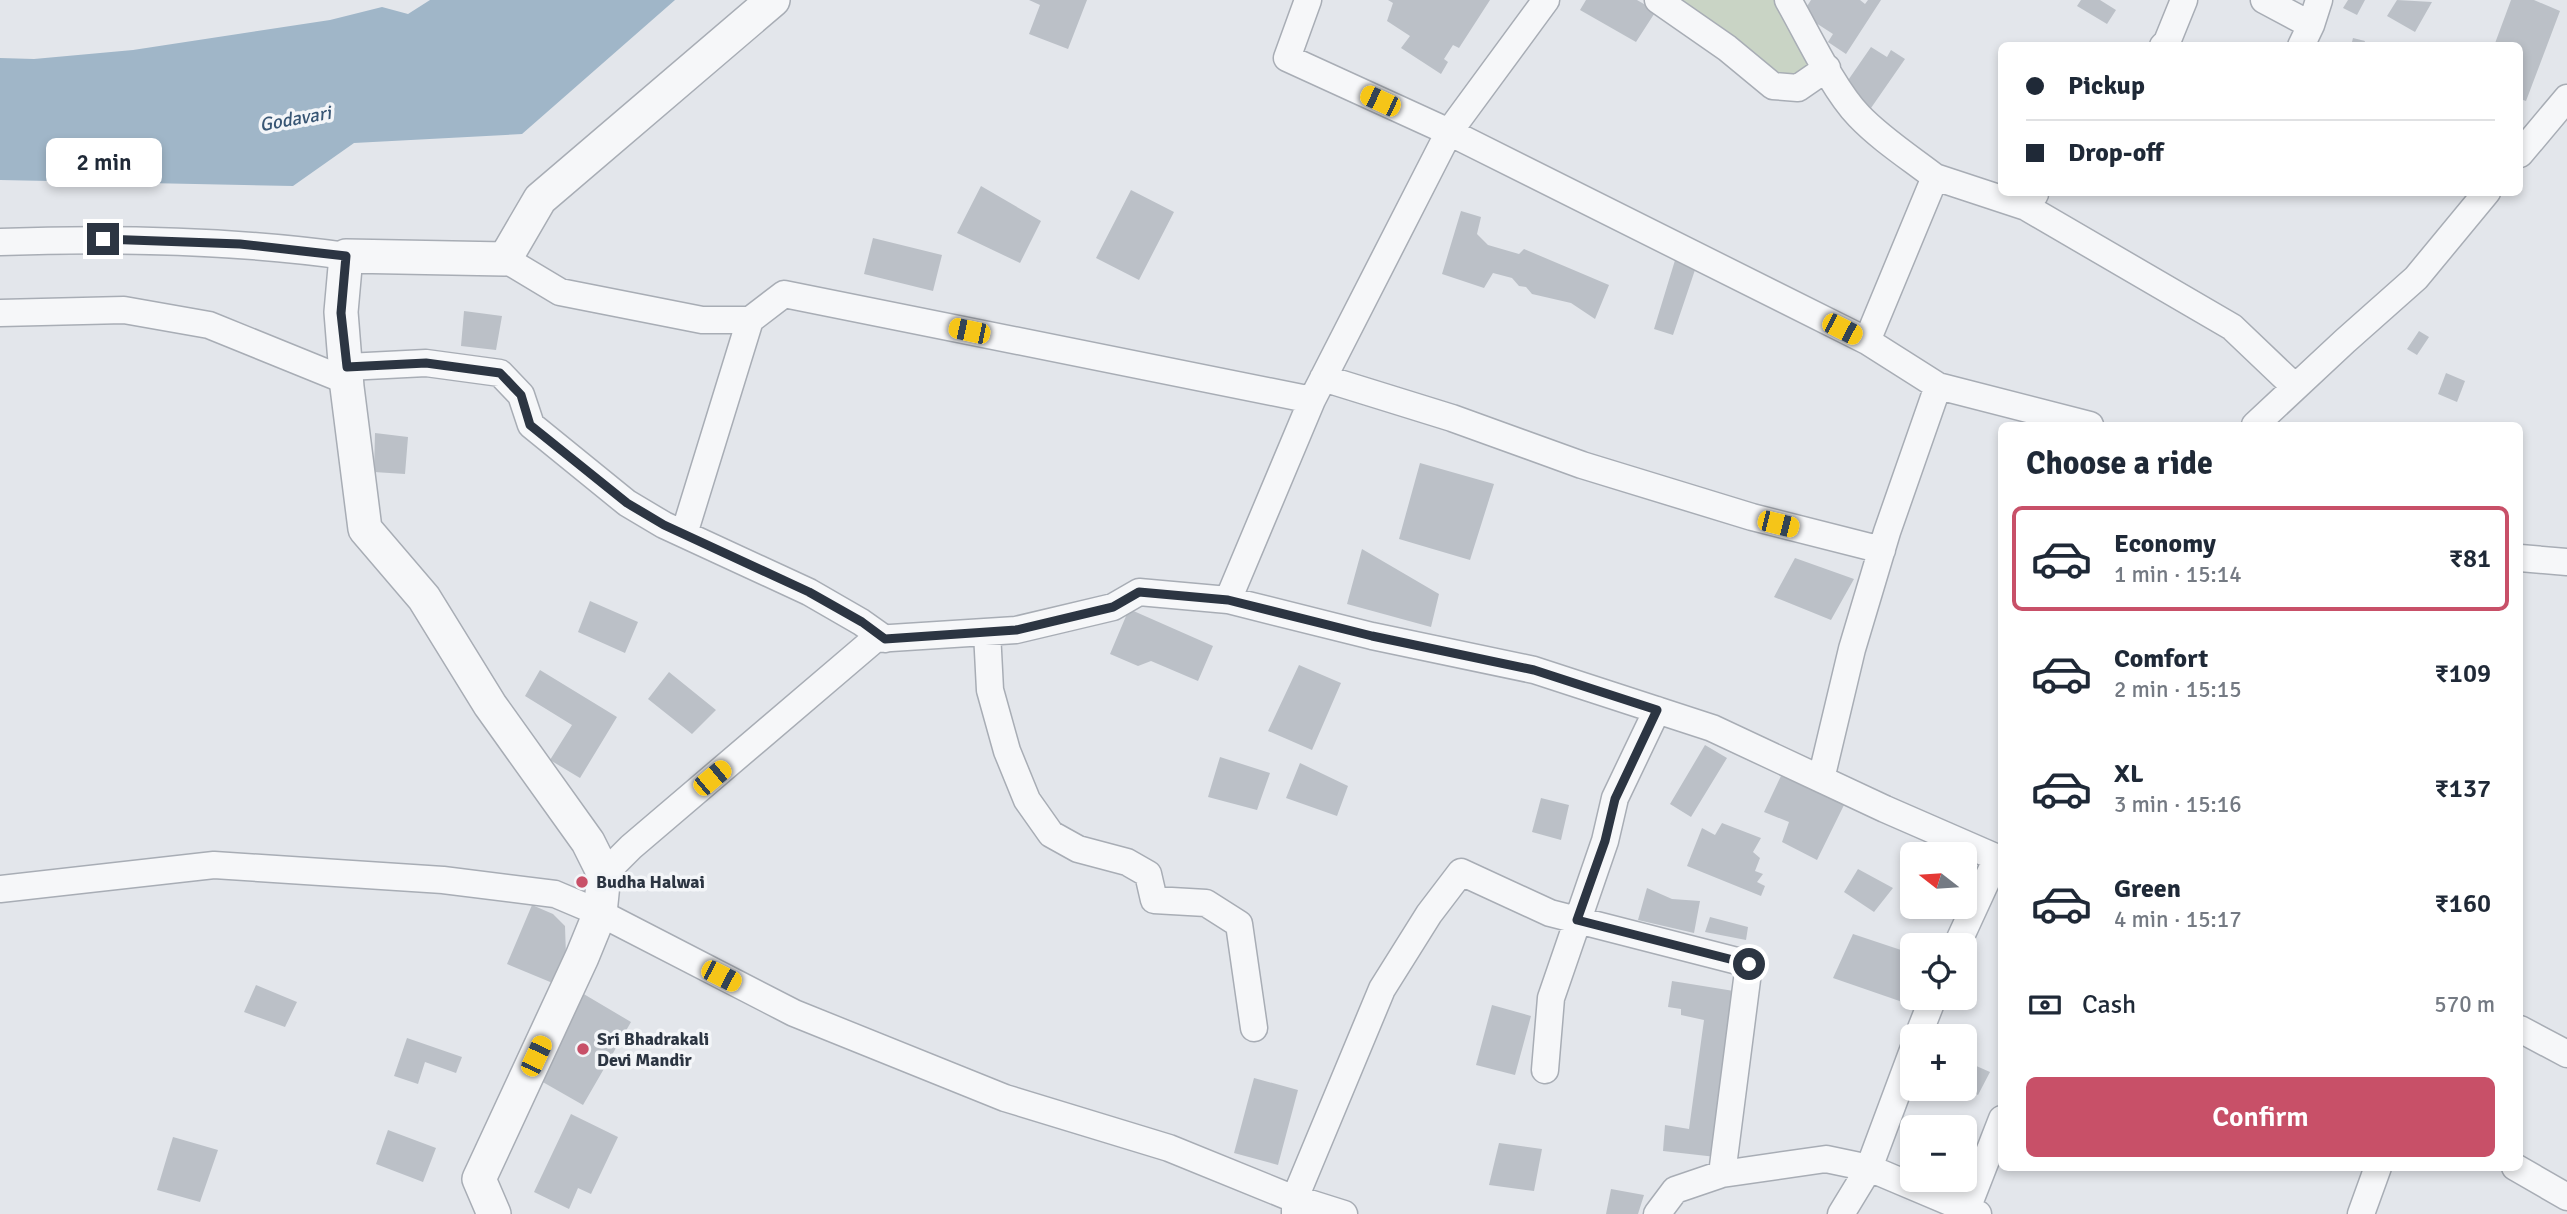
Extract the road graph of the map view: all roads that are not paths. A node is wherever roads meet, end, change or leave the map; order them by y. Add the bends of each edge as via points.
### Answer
1 (773, 0) edge
2 (1308, 0) edge
3 (1546, 0) edge
4 (1658, 0) edge
5 (1788, 0) edge
6 (2184, 0) edge
7 (2264, 0) edge
8 (2319, 0) edge
9 (2306, 35) edge
10 (2167, 42) edge
11 (1826, 68) junction
12 (2567, 98) edge
13 (1449, 132) junction
14 (2523, 150) edge
15 (1935, 177) junction
16 (1998, 192) edge
17 (2484, 196) edge
18 (2031, 200) edge
19 (0, 242) edge
20 (346, 256) junction
21 (505, 259) junction
22 (0, 313) edge
23 (750, 320) junction
24 (1867, 341) junction
25 (347, 374) junction
26 (1938, 386) junction
27 (2295, 387) junction
28 (1318, 389) junction
29 (2078, 422) edge
30 (2258, 422) edge
31 (684, 534) junction
32 (1882, 550) junction
33 (2523, 558) edge
34 (2567, 562) edge
35 (1228, 600) junction
36 (988, 632) junction
37 (885, 639) junction
38 (1657, 710) junction
39 (1821, 779) junction
40 (1998, 858) edge
41 (1998, 863) edge
42 (604, 874) junction
43 (0, 889) edge
44 (600, 913) junction
45 (1577, 920) junction
46 (1963, 933) edge
47 (1254, 1028) dead end
48 (2523, 1031) edge
49 (2567, 1054) edge
50 (1545, 1070) dead end
51 (1900, 1084) edge
52 (1998, 1131) edge
53 (1869, 1168) junction
54 (2377, 1171) edge
55 (2522, 1171) edge
56 (1723, 1174) junction
57 (2567, 1197) edge
58 (1295, 1206) edge
59 (1970, 1213) edge
60 (494, 1214) edge
61 (1344, 1214) edge
62 (1657, 1214) edge
63 (1841, 1214) edge
64 (2361, 1214) edge

1 - 21 street via 541,199
2 - 13 street via 1287,58
3 - 13 street
4 - 11 street via 1773,86 1798,88
5 - 11 street
6 - 10 street
7 - 9 street
8 - 9 street
11 - 15 street via 1857,114
12 - 14 street
13 - 24 street
13 - 28 street
15 - 16 street
15 - 24 street
17 - 27 street via 2416,278
18 - 27 street via 2232,327
19 - 20 street via 213,243
20 - 21 street
20 - 25 street via 341,313
21 - 23 street via 560,292 702,320
22 - 25 street via 124,310 209,324
23 - 28 street via 785,294
23 - 31 street
24 - 26 street
25 - 31 street via 426,363 500,373 521,395 530,425 627,503
25 - 42 street via 365,529 424,598 490,705 588,842
26 - 29 street
26 - 32 street
27 - 30 street
28 - 32 street via 1452,418 1752,517
28 - 35 street
31 - 37 street via 809,592
32 - 39 street via 1852,649
33 - 34 street
35 - 36 street via 1139,592 1113,607 1016,630
35 - 38 street via 1534,670
36 - 37 street
36 - 47 street via 990,690 1027,800 1051,834 1148,874 1154,900 1206,903 1239,924
37 - 42 street via 875,639 864,648
38 - 39 street via 1712,728
38 - 45 street via 1615,799
39 - 40 street
41 - 46 street
42 - 44 street
43 - 44 street via 214,865 443,880 555,894
44 - 58 street via 794,1013 1005,1098 1169,1149
44 - 60 street via 480,1179
45 - 50 street via 1551,999
45 - 56 street via 1749,964
45 - 58 street via 1550,914 1461,872 1382,989
48 - 49 street
51 - 53 street
52 - 59 street
53 - 56 street via 1826,1159
53 - 59 street
53 - 63 street
54 - 64 street
55 - 57 street
56 - 62 street via 1675,1190
58 - 61 street

